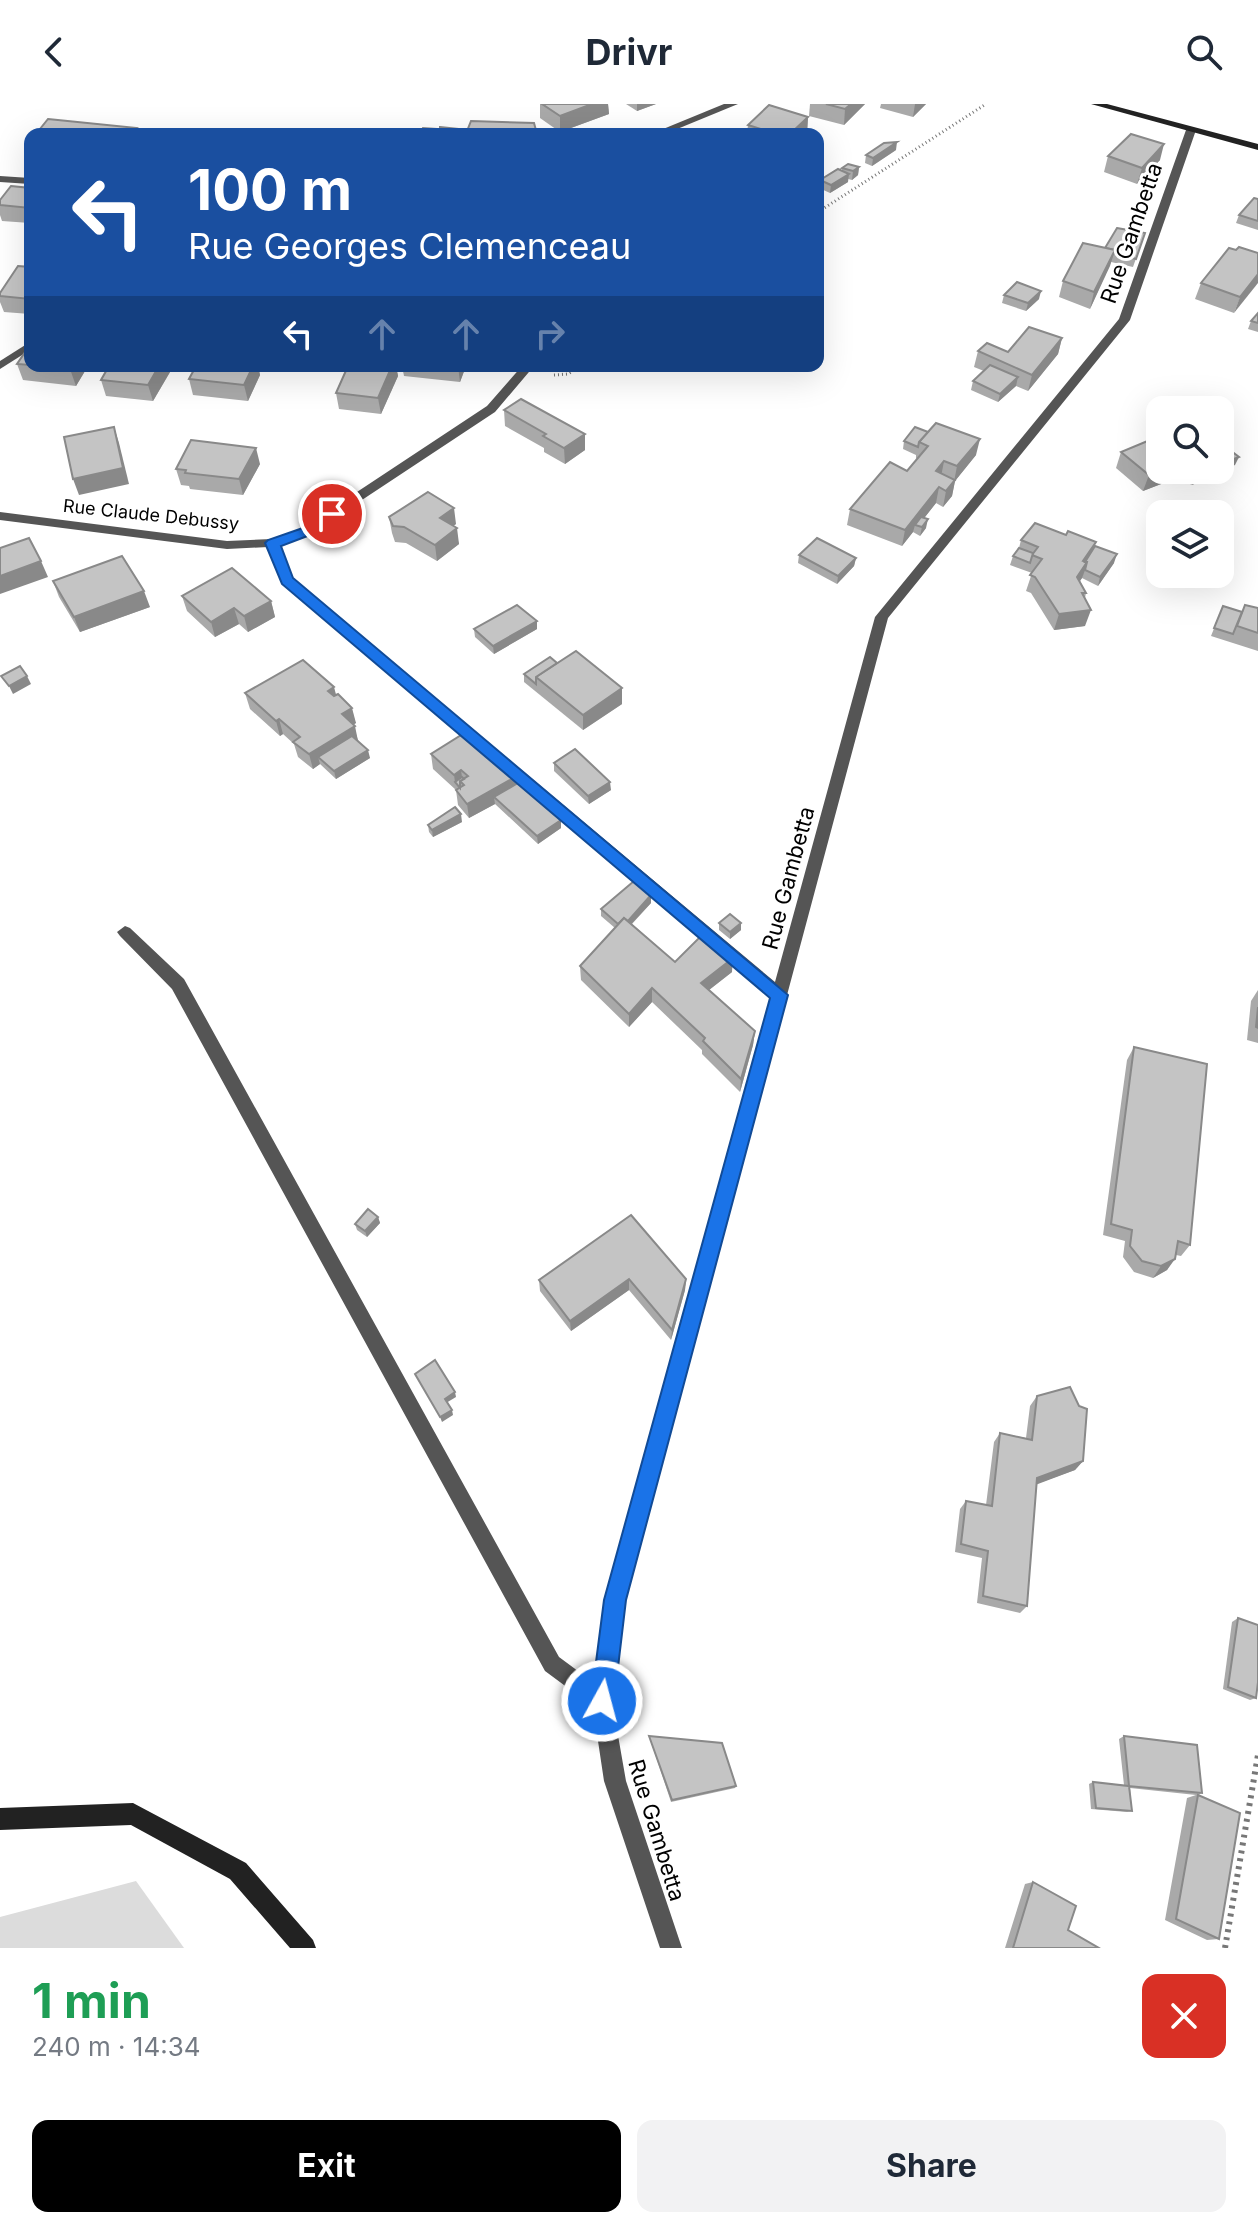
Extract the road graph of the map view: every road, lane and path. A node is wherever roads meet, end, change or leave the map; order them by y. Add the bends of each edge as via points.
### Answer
1 (733, 104) edge
2 (986, 104) edge
3 (1096, 104) edge
4 (671, 128) edge
5 (1191, 130) junction
6 (1258, 147) edge
7 (0, 179) edge
8 (24, 181) edge
9 (824, 208) edge
10 (24, 349) edge
11 (0, 366) edge
12 (523, 372) edge
13 (0, 516) edge
14 (273, 543) junction
15 (125, 932) dead end
16 (779, 995) junction
17 (602, 1701) junction
18 (1258, 1755) edge
19 (0, 1819) edge
20 (305, 1948) edge
21 (671, 1948) edge
22 (1225, 1948) edge

1 - 4 street
2 - 9 path
3 - 5 street
5 - 6 street
5 - 16 street, Rue Gambetta via 1124,320 882,617
7 - 8 street
10 - 11 street
12 - 14 street, Rue Claude Debussy via 491,409 305,532
13 - 14 street, Rue Claude Debussy via 227,545
14 - 16 street via 287,581
15 - 17 street via 178,984 552,1664
16 - 17 street, Rue Gambetta via 615,1600
17 - 21 street, Rue Gambetta via 615,1781
18 - 22 path
19 - 20 street via 133,1814 238,1871

